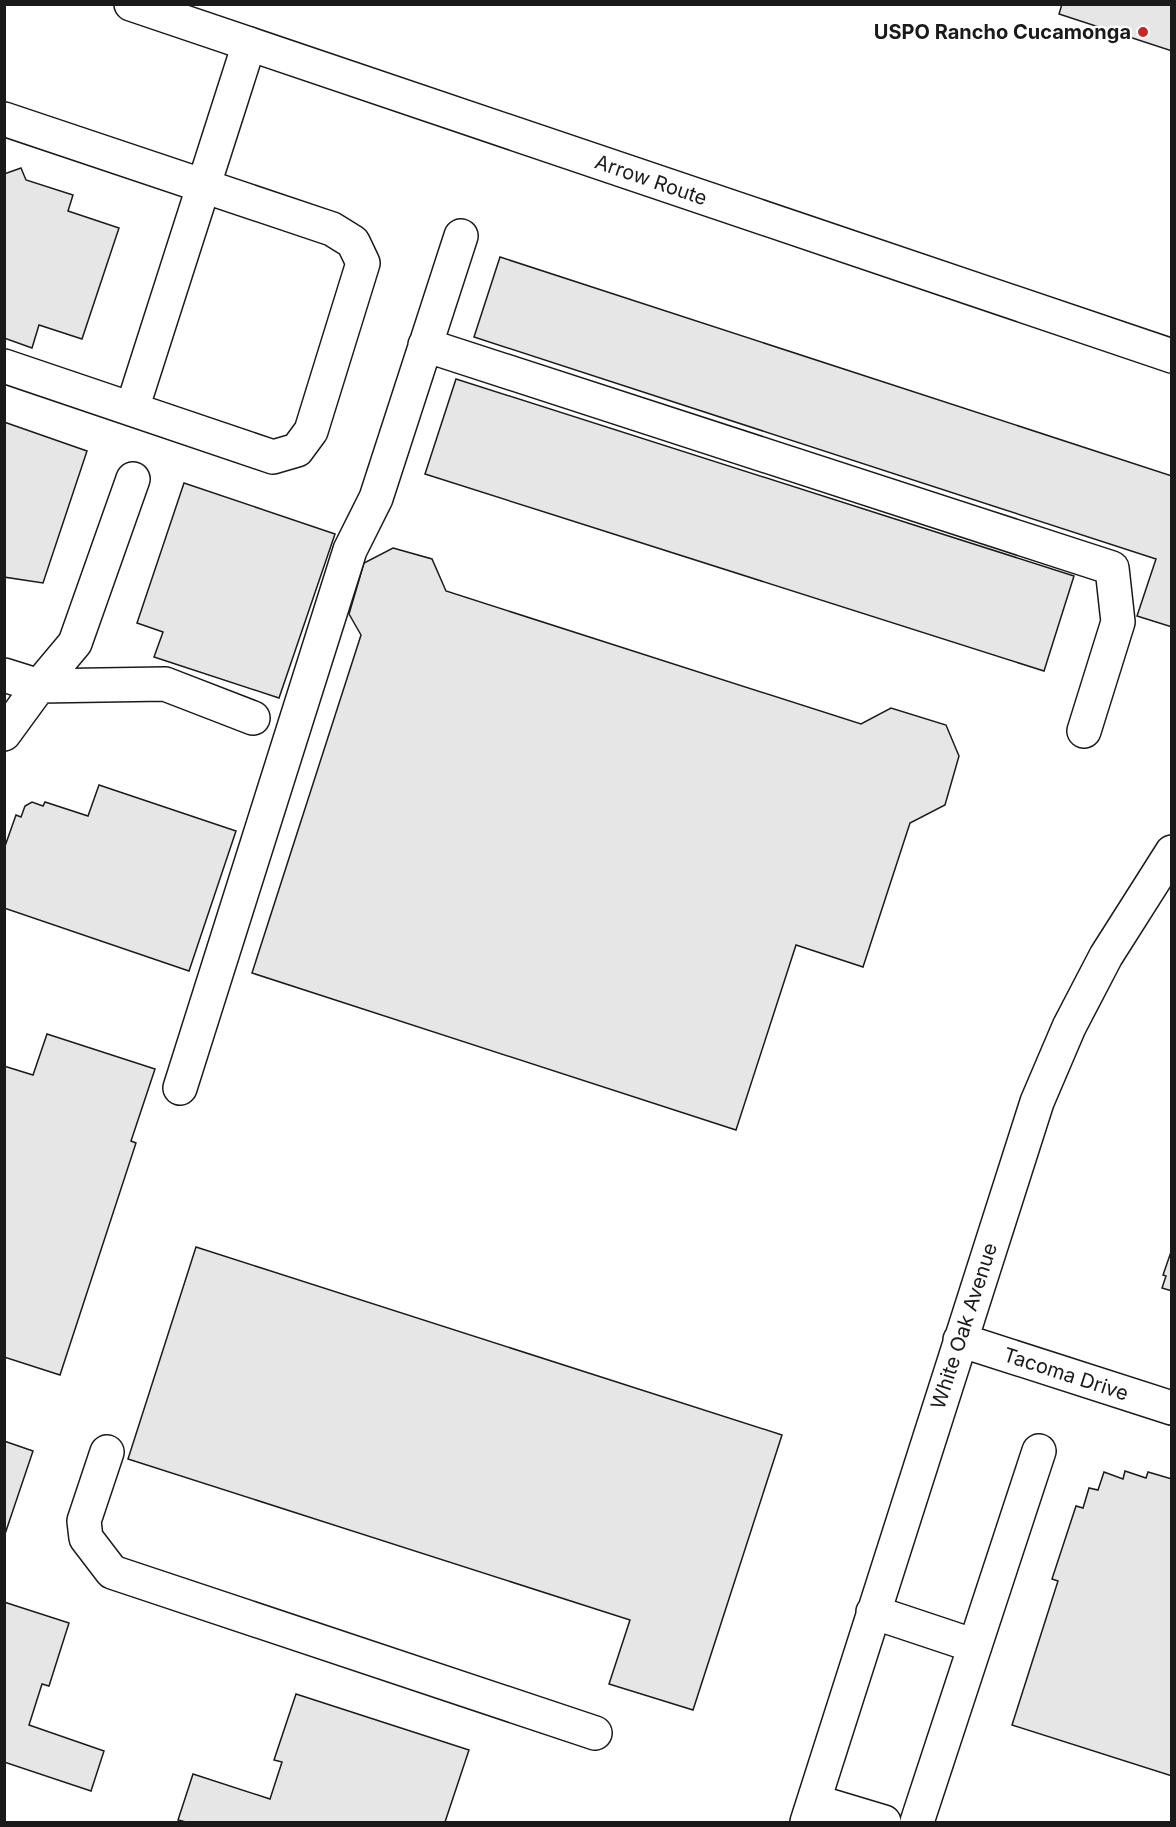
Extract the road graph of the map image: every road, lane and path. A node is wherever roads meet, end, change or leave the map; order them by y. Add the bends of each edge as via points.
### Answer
1 (131, 4) edge
2 (249, 44) junction
3 (4, 119) edge
4 (204, 186) junction
5 (461, 236) dead end
6 (425, 345) junction
7 (1172, 356) edge
8 (4, 366) edge
9 (132, 409) junction
10 (133, 479) dead end
11 (4, 675) edge
12 (39, 686) junction
13 (253, 718) dead end
14 (1084, 731) dead end
15 (4, 734) edge
16 (1172, 852) edge
17 (180, 1088) dead end
18 (960, 1340) junction
19 (1172, 1408) edge
20 (1039, 1451) dead end
21 (106, 1452) dead end
22 (873, 1612) junction
23 (975, 1646) junction
24 (595, 1733) dead end
25 (810, 1812) edge
26 (884, 1822) edge
27 (917, 1822) edge

1 - 2 street, Arrow Route
2 - 4 street
2 - 7 street, Arrow Route
3 - 4 street
4 - 9 street
4 - 9 street via 332,229 353,242 363,263 311,431 297,450 273,457
5 - 6 street
6 - 14 street via 1112,568 1118,622
6 - 17 street via 376,498 350,550
8 - 9 street
10 - 12 street via 75,643
11 - 12 street
12 - 13 street via 165,684
12 - 15 street
16 - 18 street, White Oak Avenue via 1106,956 1069,1027 1037,1102
18 - 19 street, Tacoma Drive
18 - 22 street, White Oak Avenue
20 - 23 street
21 - 24 street via 84,1521 86,1538 112,1572
22 - 23 street
22 - 25 street, White Oak Avenue
23 - 27 street
25 - 26 street

